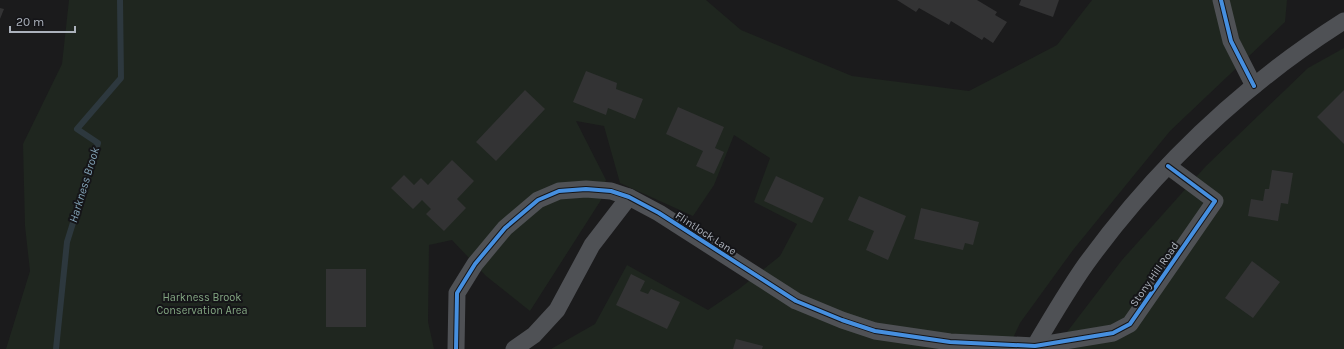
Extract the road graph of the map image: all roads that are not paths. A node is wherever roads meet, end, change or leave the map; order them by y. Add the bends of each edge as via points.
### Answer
1 (1222, 0) edge
2 (1344, 21) edge
3 (1254, 86) junction
4 (1168, 166) junction
5 (629, 197) junction
6 (1034, 347) edge
7 (456, 349) edge
8 (514, 349) edge

1 - 3 street via 1231,42
2 - 3 street
3 - 4 street via 1202,131
4 - 6 street via 1141,195 1086,264
4 - 6 street, Stony Hill Road via 1215,201 1130,324 1113,333
5 - 6 street, Flintlock Lane via 796,301 842,320 875,331 950,342
5 - 7 street, Flintlock Lane via 611,191 559,191 538,200 505,228 475,264 457,293
5 - 8 street via 592,245 557,310 534,336

